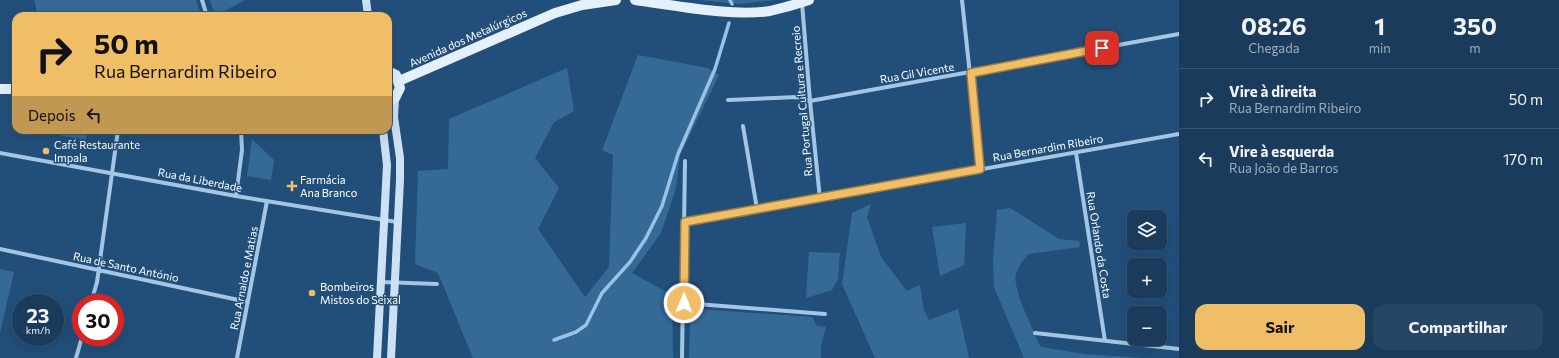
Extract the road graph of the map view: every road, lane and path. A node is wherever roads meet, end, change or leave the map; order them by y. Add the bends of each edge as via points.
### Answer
1 (202, 0) edge
2 (366, 0) edge
3 (616, 0) edge
4 (635, 0) edge
5 (962, 0) edge
6 (806, 1) edge
7 (206, 12) edge
8 (368, 12) edge
9 (1179, 34) edge
10 (971, 73) junction
11 (392, 74) edge
12 (400, 81) junction
13 (0, 89) edge
14 (12, 89) edge
15 (392, 100) edge
16 (728, 100) dead end
17 (810, 101) junction
18 (743, 126) dead end
19 (117, 134) edge
20 (241, 134) edge
21 (383, 134) edge
22 (1179, 134) edge
23 (0, 153) edge
24 (1076, 153) junction
25 (685, 161) dead end
26 (980, 169) junction
27 (111, 172) junction
28 (236, 196) junction
29 (820, 198) junction
30 (267, 201) junction
31 (757, 209) junction
32 (384, 220) junction
33 (397, 222) junction
34 (685, 222) junction
35 (0, 249) edge
36 (98, 271) junction
37 (381, 282) junction
38 (394, 282) junction
39 (438, 284) dead end
40 (93, 294) edge
41 (248, 302) junction
42 (684, 303) junction
43 (825, 314) dead end
44 (1035, 333) dead end
45 (1105, 341) junction
46 (79, 346) edge
47 (1179, 349) edge
48 (76, 358) edge
49 (237, 358) edge
50 (377, 358) edge
51 (390, 358) edge
52 (682, 358) edge

1 - 7 street
2 - 8 main road
3 - 12 main road, Avenida dos Metalúrgicos via 582,5 555,13
4 - 6 main road via 730,12 770,11
5 - 10 street
6 - 17 street, Rua Portugal Cultura e Recreio
9 - 10 street, Rua Gil Vicente
10 - 17 street, Rua Gil Vicente
10 - 26 street
11 - 12 main road
12 - 15 main road via 400,88
13 - 14 main road
15 - 33 main road via 400,158
16 - 17 street, Rua Gil Vicente via 798,97
17 - 29 street, Rua Portugal Cultura e Recreio
18 - 31 street
19 - 27 street
20 - 28 street via 242,150
21 - 32 main road via 387,165
22 - 24 street, Rua Bernardim Ribeiro
23 - 27 street, Rua da Liberdade
24 - 26 street, Rua Bernardim Ribeiro
24 - 45 street, Rua Orlando da Costa
25 - 34 street
26 - 29 street, Rua Bernardim Ribeiro
27 - 28 street, Rua da Liberdade
27 - 36 street
28 - 30 street, Rua da Liberdade
29 - 31 street, Rua Bernardim Ribeiro
30 - 32 street, Rua da Liberdade
30 - 41 street, Rua Arnaldo e Matias
31 - 34 street, Rua Bernardim Ribeiro
32 - 33 street, Rua da Liberdade
32 - 37 main road
33 - 38 main road
34 - 42 street
35 - 36 street, Rua de Santo António
36 - 40 street
36 - 41 street, Rua de Santo António
37 - 38 street
37 - 50 main road
38 - 39 street
38 - 51 main road
41 - 49 street, Rua Arnaldo e Matias
42 - 43 street
42 - 52 street
44 - 45 street
45 - 47 street
46 - 48 street

